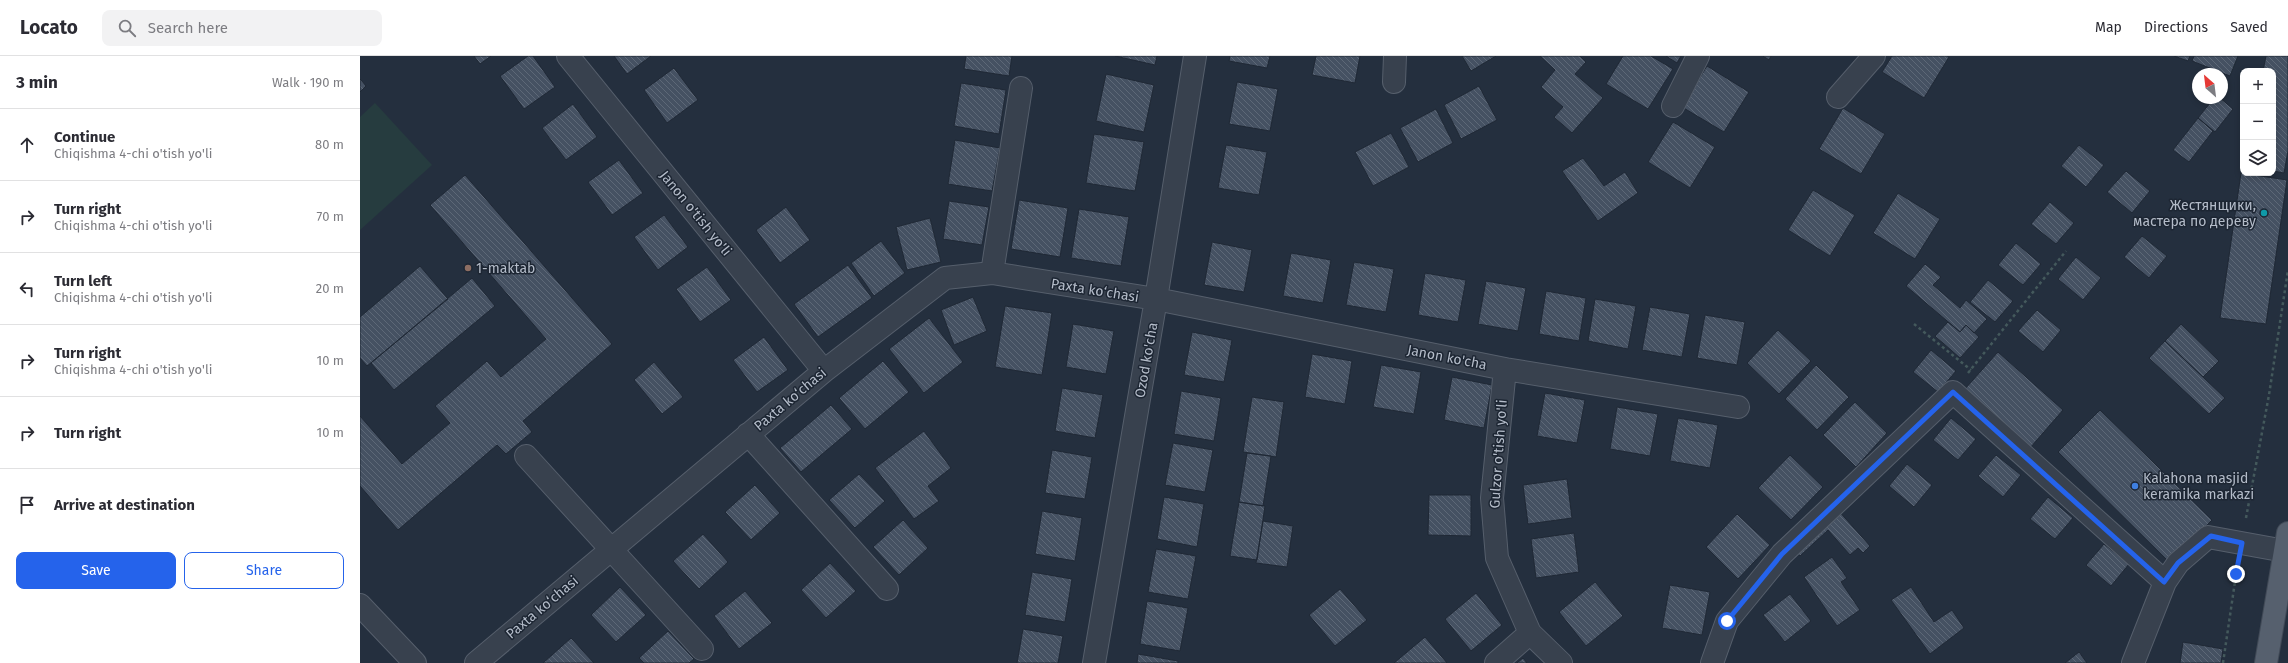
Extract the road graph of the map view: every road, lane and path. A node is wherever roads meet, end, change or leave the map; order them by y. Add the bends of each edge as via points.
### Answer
1 (568, 56) edge
2 (1195, 56) edge
3 (1394, 56) edge
4 (1698, 56) edge
5 (1874, 56) edge
6 (1394, 82) dead end
7 (1021, 88) dead end
8 (1838, 97) dead end
9 (1673, 106) dead end
10 (2066, 251) dead end
11 (2288, 270) edge
12 (992, 273) junction
13 (1156, 299) junction
14 (1914, 324) dead end
15 (1505, 369) junction
16 (824, 370) junction
17 (1971, 370) junction
18 (1953, 392) junction
19 (1738, 407) dead end
20 (748, 434) junction
21 (526, 456) dead end
22 (2287, 542) edge
23 (2242, 543) junction
24 (611, 549) junction
25 (2164, 582) junction
26 (887, 589) dead end
27 (360, 604) edge
28 (1530, 633) junction
29 (702, 649) dead end
30 (415, 663) edge
31 (476, 663) edge
32 (1094, 663) edge
33 (1496, 663) edge
34 (1561, 663) edge
35 (1712, 663) edge
36 (2133, 663) edge
37 (2223, 663) edge
38 (2266, 663) edge

1 - 16 street, Janon o'tish yo'li
2 - 13 street, Ozod ko'cha
3 - 6 street
4 - 9 street
5 - 8 street
7 - 12 street
10 - 17 path
11 - 23 path via 2269,395
12 - 13 street, Paxta ko‘chasi
12 - 16 street, Paxta ko‘chasi via 945,278
13 - 15 street, Janon ko'cha
13 - 32 street, Ozod ko'cha
14 - 17 path
15 - 19 street, Janon ko'cha
15 - 28 street, Gulzor o'tish yo'li via 1492,498 1497,558
16 - 20 street, Paxta ko‘chasi
17 - 18 path
18 - 25 street
18 - 35 street via 1777,559 1727,621
20 - 24 street, Paxta ko‘chasi
20 - 26 street
21 - 24 street
22 - 23 street
22 - 38 main road
23 - 25 street via 2208,537 2178,563
23 - 37 path
24 - 29 street
24 - 31 street, Paxta ko‘chasi
25 - 36 street
27 - 30 street
28 - 33 street
28 - 34 street, Gulzor o'tish yo'li

